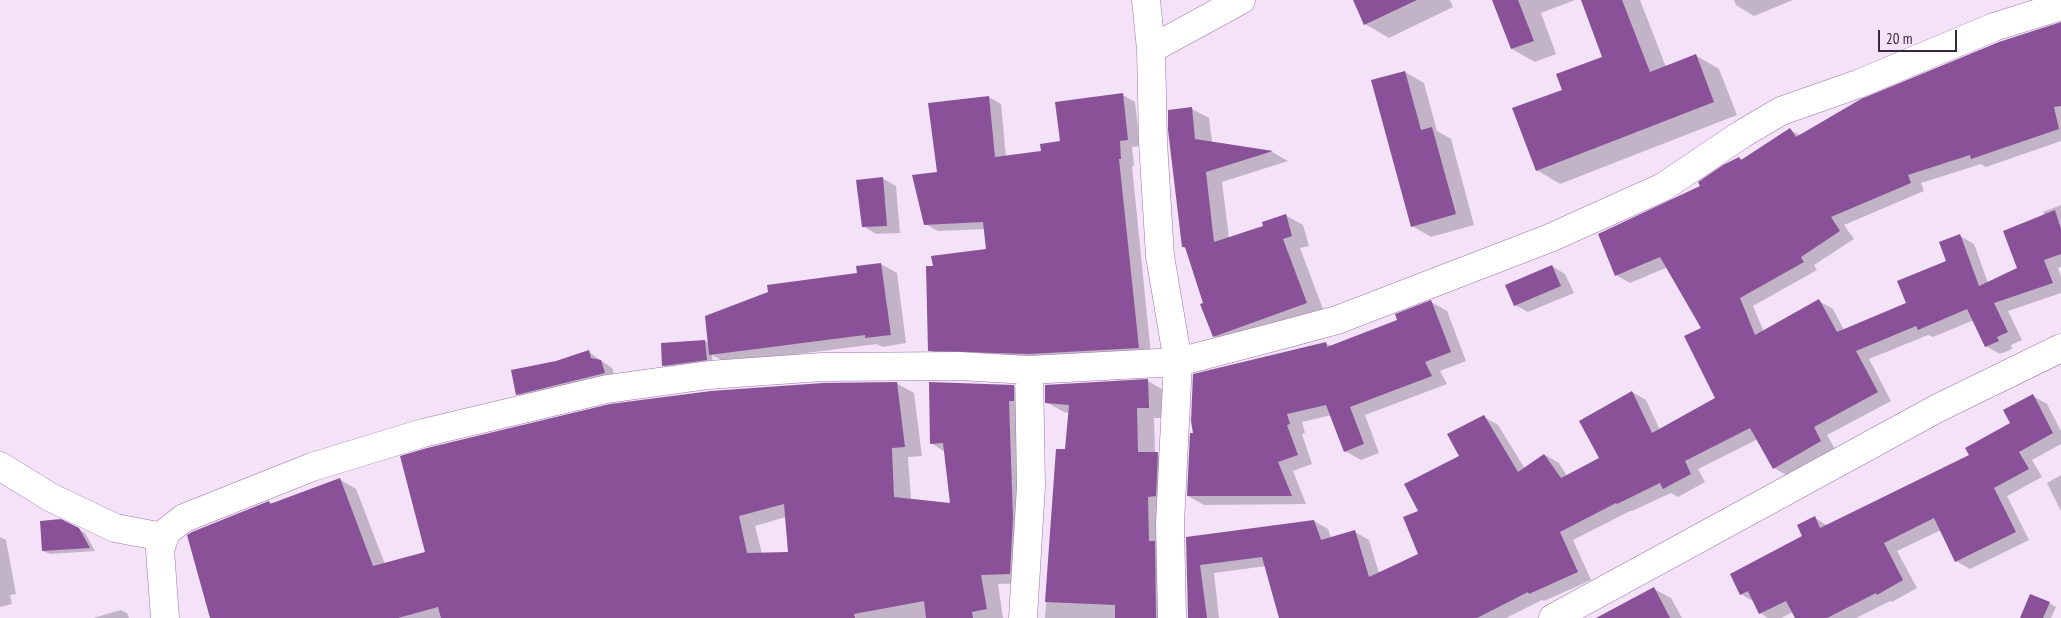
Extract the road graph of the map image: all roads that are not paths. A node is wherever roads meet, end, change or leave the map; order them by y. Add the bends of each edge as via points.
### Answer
1 (1146, 0) edge
2 (1241, 0) edge
3 (2061, 6) edge
4 (1151, 49) junction
5 (2061, 348) edge
6 (1178, 362) junction
7 (1029, 370) junction
8 (0, 466) edge
9 (163, 537) junction
10 (165, 618) edge
11 (1023, 618) edge
12 (1172, 618) edge
13 (1553, 618) edge

1 - 4 street
2 - 4 street
3 - 6 street via 1994,27 1858,84 1781,111 1663,187 1550,238 1337,320
4 - 6 street via 1160,256
5 - 13 street via 1938,408
6 - 7 street
6 - 12 street via 1170,523
7 - 9 street via 959,366 822,367 709,374 607,389 423,433 312,467 184,518
7 - 11 street via 1031,486
8 - 9 street via 50,497 115,528
9 - 10 street via 160,550

